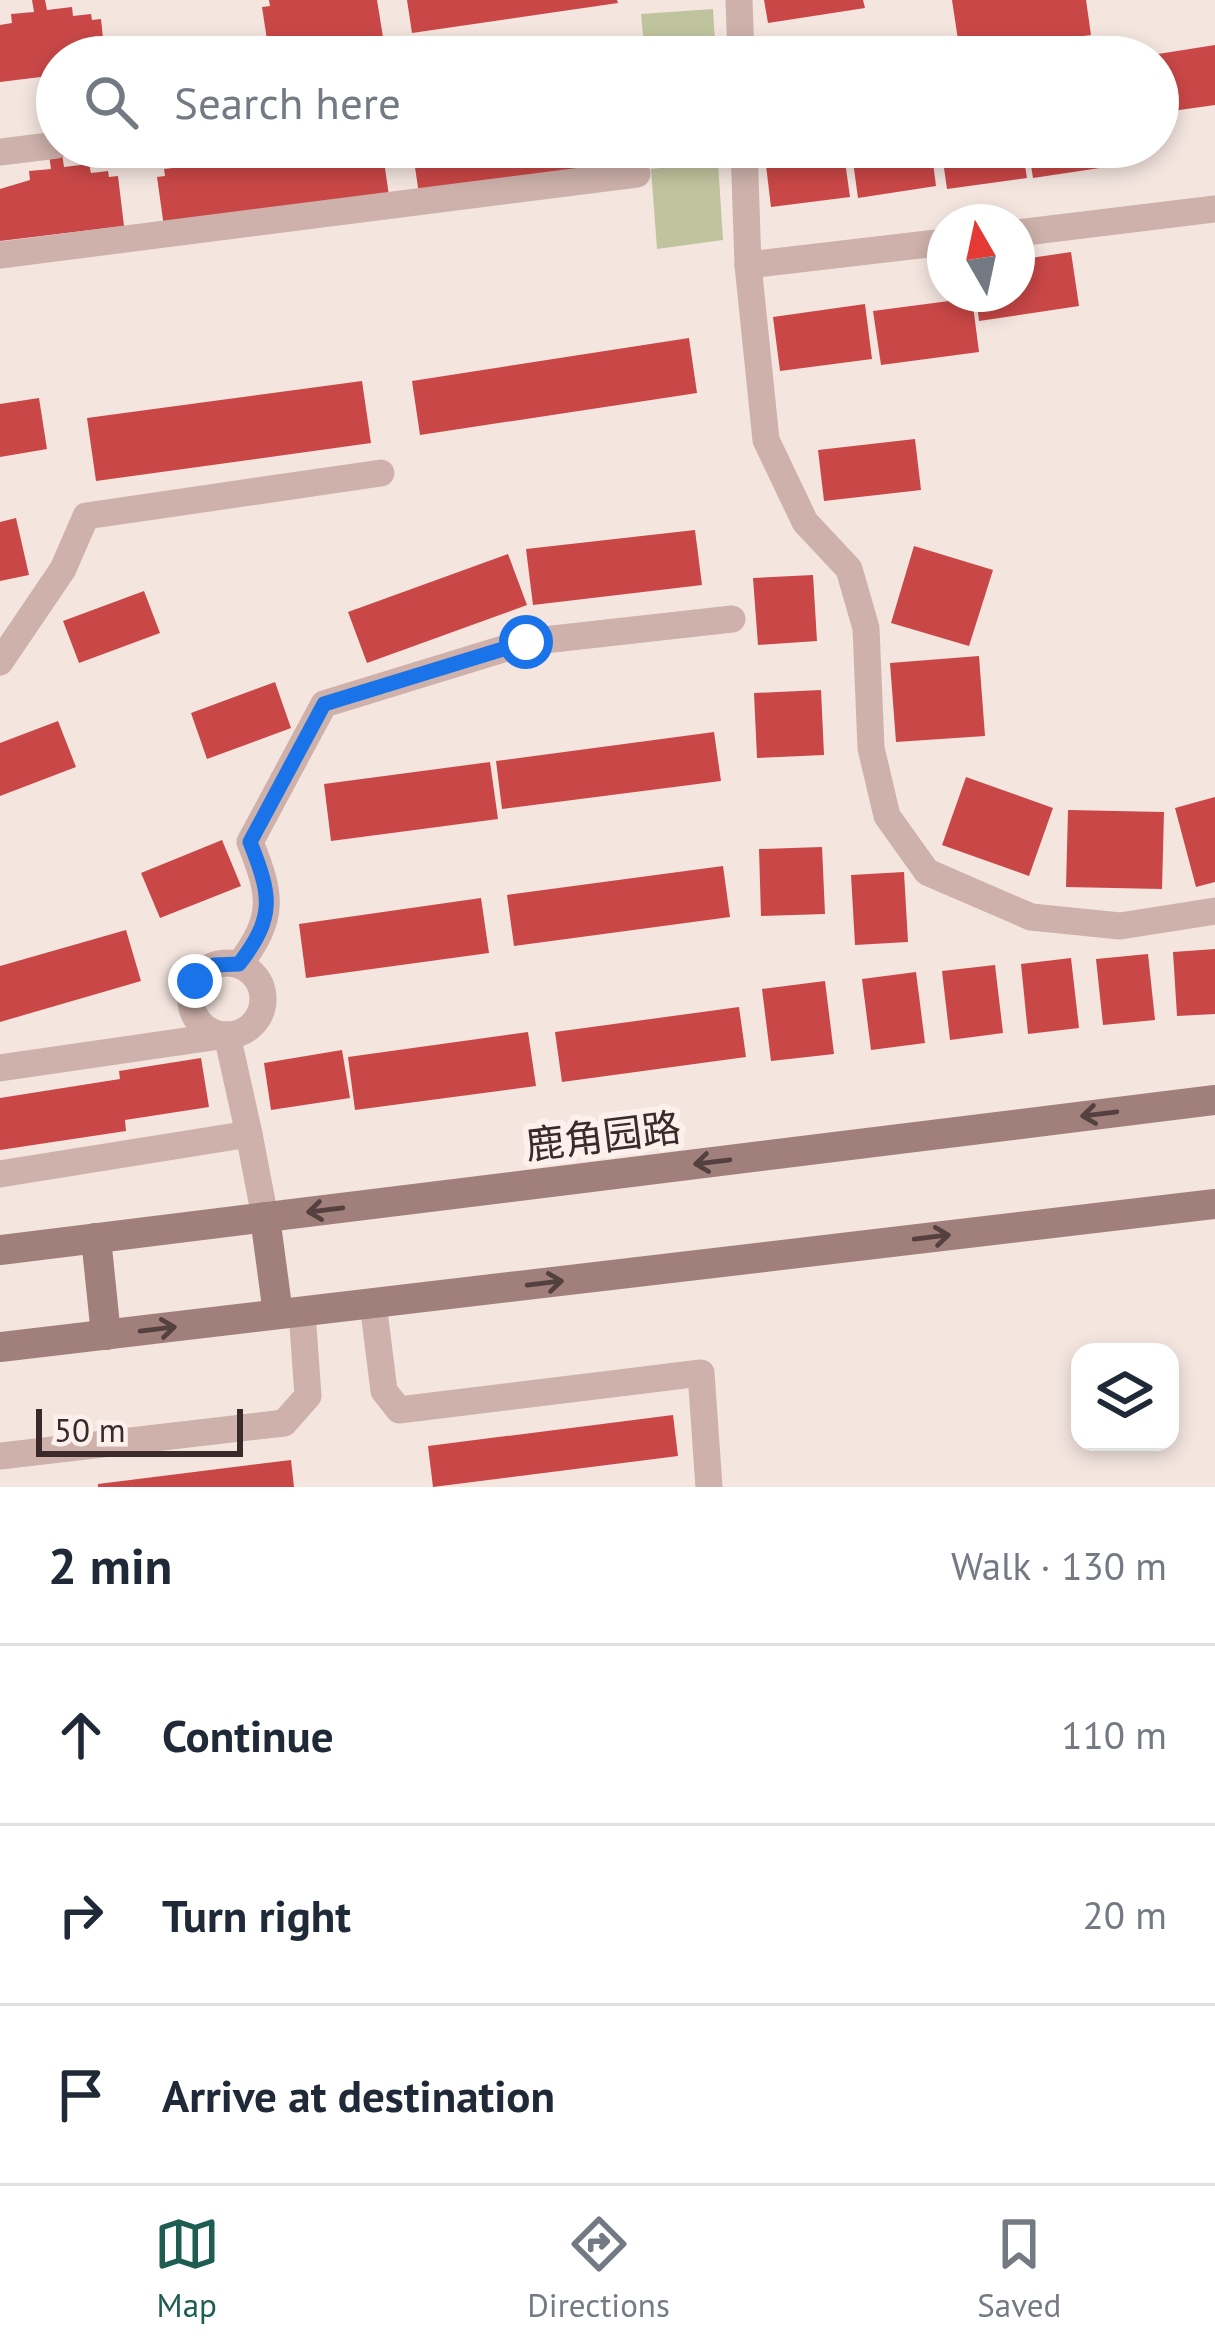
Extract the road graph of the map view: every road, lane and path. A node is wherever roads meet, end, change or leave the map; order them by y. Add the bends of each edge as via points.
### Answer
1 (739, 0) edge
2 (740, 36) edge
3 (36, 148) edge
4 (0, 152) edge
5 (745, 168) edge
6 (637, 173) dead end
7 (1215, 209) edge
8 (1035, 231) edge
9 (927, 244) edge
10 (0, 255) edge
11 (748, 265) junction
12 (381, 473) dead end
13 (732, 619) dead end
14 (0, 662) edge
15 (1215, 911) edge
16 (239, 964) junction
17 (227, 1035) junction
18 (0, 1069) edge
19 (1215, 1100) edge
20 (248, 1134) junction
21 (0, 1174) edge
22 (1215, 1204) edge
23 (265, 1217) junction
24 (96, 1238) junction
25 (0, 1250) edge
26 (373, 1303) junction
27 (290, 1313) junction
28 (106, 1335) junction
29 (0, 1347) edge
30 (0, 1456) edge
31 (709, 1487) edge

1 - 2 street
3 - 4 street
5 - 11 street
6 - 10 street
7 - 8 street
9 - 11 street
11 - 15 street via 766,440 805,523 849,569 866,628 871,748 887,816 928,872 1031,917 1120,926
12 - 14 street via 86,517 63,569
13 - 16 street via 526,642 324,704 250,842 270,892 259,938
16 - 17 street via 259,980 263,1005 251,1027
16 - 17 street via 203,971 191,993 196,1017
17 - 18 street
17 - 20 street
19 -> 23 street, 鹿角园路
20 - 21 street
20 - 23 street
26 -> 22 street
23 - 24 street, 鹿角园路
23 - 27 street
24 - 25 street, 鹿角园路
24 - 28 street
26 - 27 street
26 - 31 street via 384,1391 399,1410 701,1373
28 -> 27 street
27 - 30 street via 308,1396 284,1424
28 - 29 street

